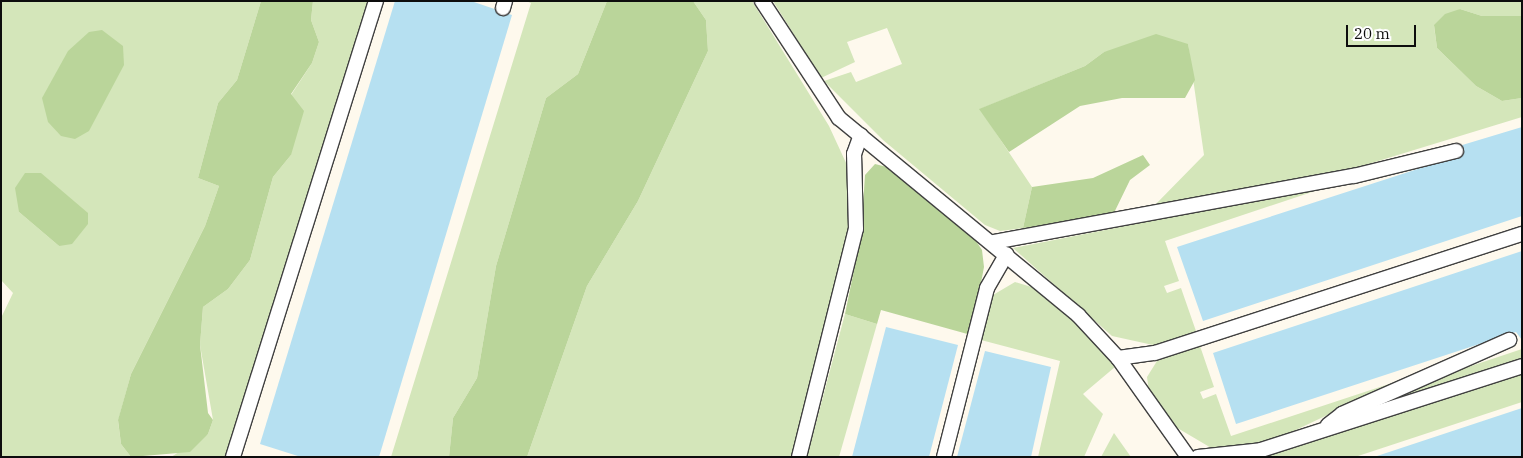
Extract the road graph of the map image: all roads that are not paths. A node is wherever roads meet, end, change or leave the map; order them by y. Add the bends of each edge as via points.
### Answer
1 (376, 1) edge
2 (762, 1) edge
3 (862, 135) junction
4 (1456, 151) dead end
5 (1522, 234) edge
6 (993, 242) junction
7 (1007, 254) junction
8 (1509, 340) dead end
9 (1118, 358) junction
10 (1522, 366) edge
11 (1321, 430) junction
12 (233, 457) edge
13 (799, 457) edge
14 (944, 457) edge
15 (1188, 457) edge
16 (1198, 457) edge

1 - 12 lane
2 - 3 lane via 815,86 839,118
3 - 6 lane
3 - 13 lane via 854,154 856,229
4 - 6 lane via 1354,176
5 - 9 lane via 1155,353
6 - 7 lane
7 - 9 lane via 1044,283
7 - 14 lane via 987,288
8 - 11 lane via 1342,414
9 - 15 lane
10 - 11 lane
11 - 16 lane via 1261,450

